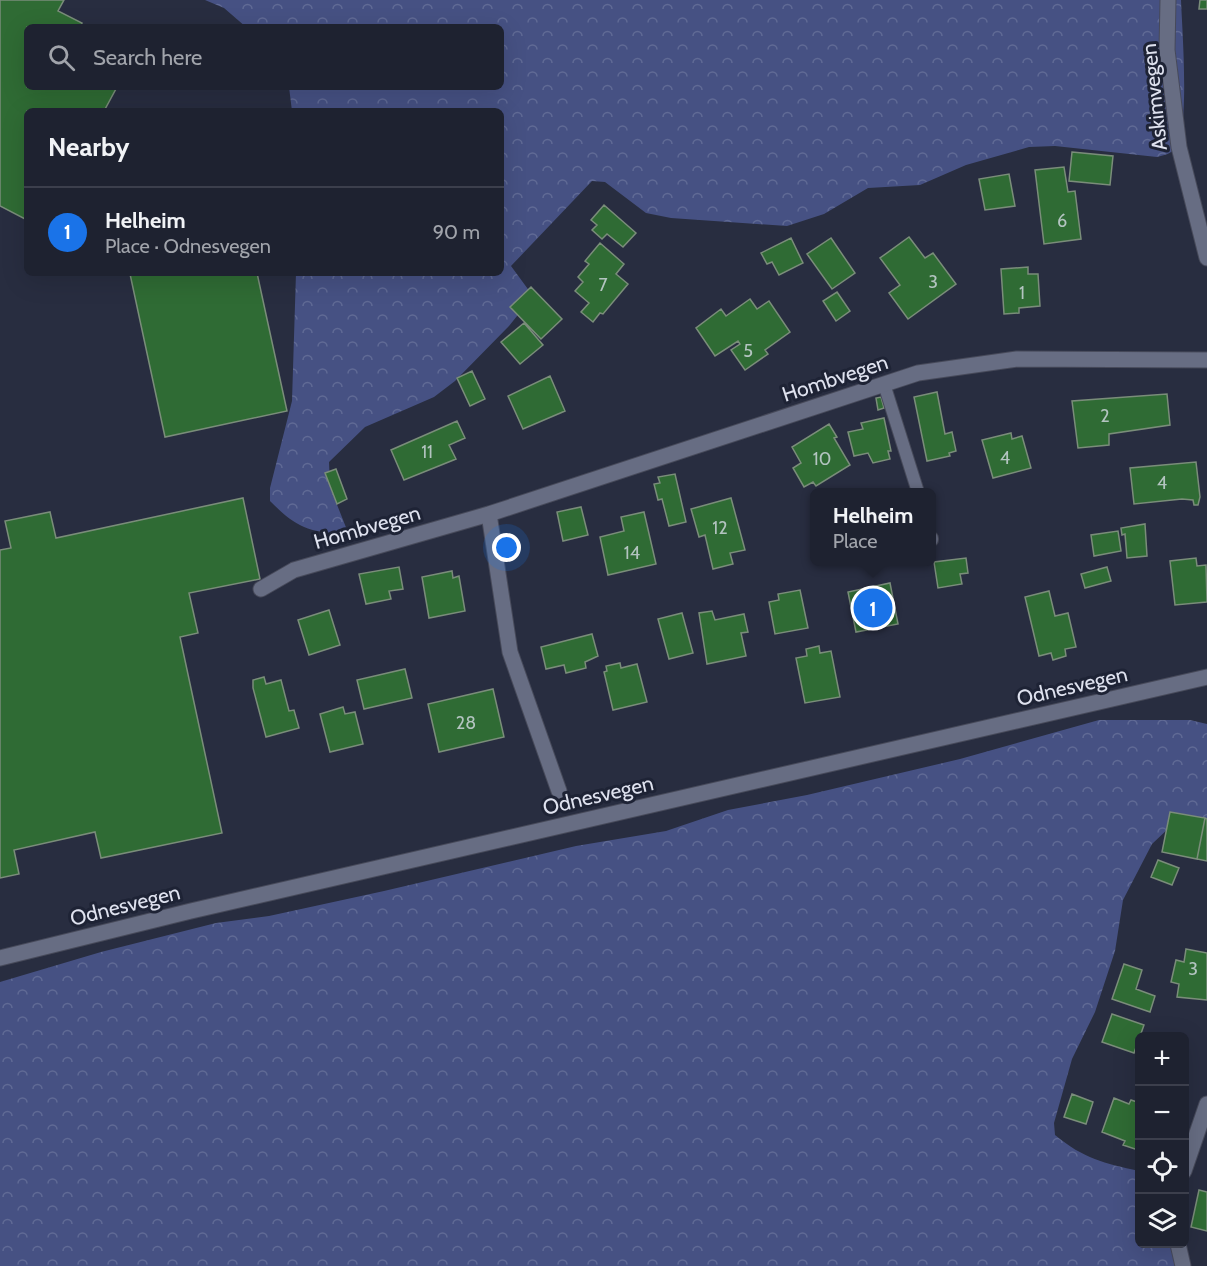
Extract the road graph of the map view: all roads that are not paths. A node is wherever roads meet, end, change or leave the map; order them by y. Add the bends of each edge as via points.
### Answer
1 (1168, 0) edge
2 (1207, 258) edge
3 (1207, 360) edge
4 (884, 384) junction
5 (917, 488) edge
6 (489, 514) junction
7 (261, 589) dead end
8 (1207, 678) edge
9 (559, 791) dead end
10 (0, 958) edge
11 (1207, 1104) edge
12 (1189, 1159) edge
13 (1180, 1248) edge
14 (1183, 1266) edge

1 - 2 street, Askimvegen via 1167,50 1179,147
3 - 4 street, Hombvegen via 1011,359 918,373
4 - 5 lane
4 - 6 street, Hombvegen
6 - 7 street, Hombvegen via 294,570
6 - 9 street via 510,652
8 - 10 street, Odnesvegen via 249,897
11 - 12 street
13 - 14 street

